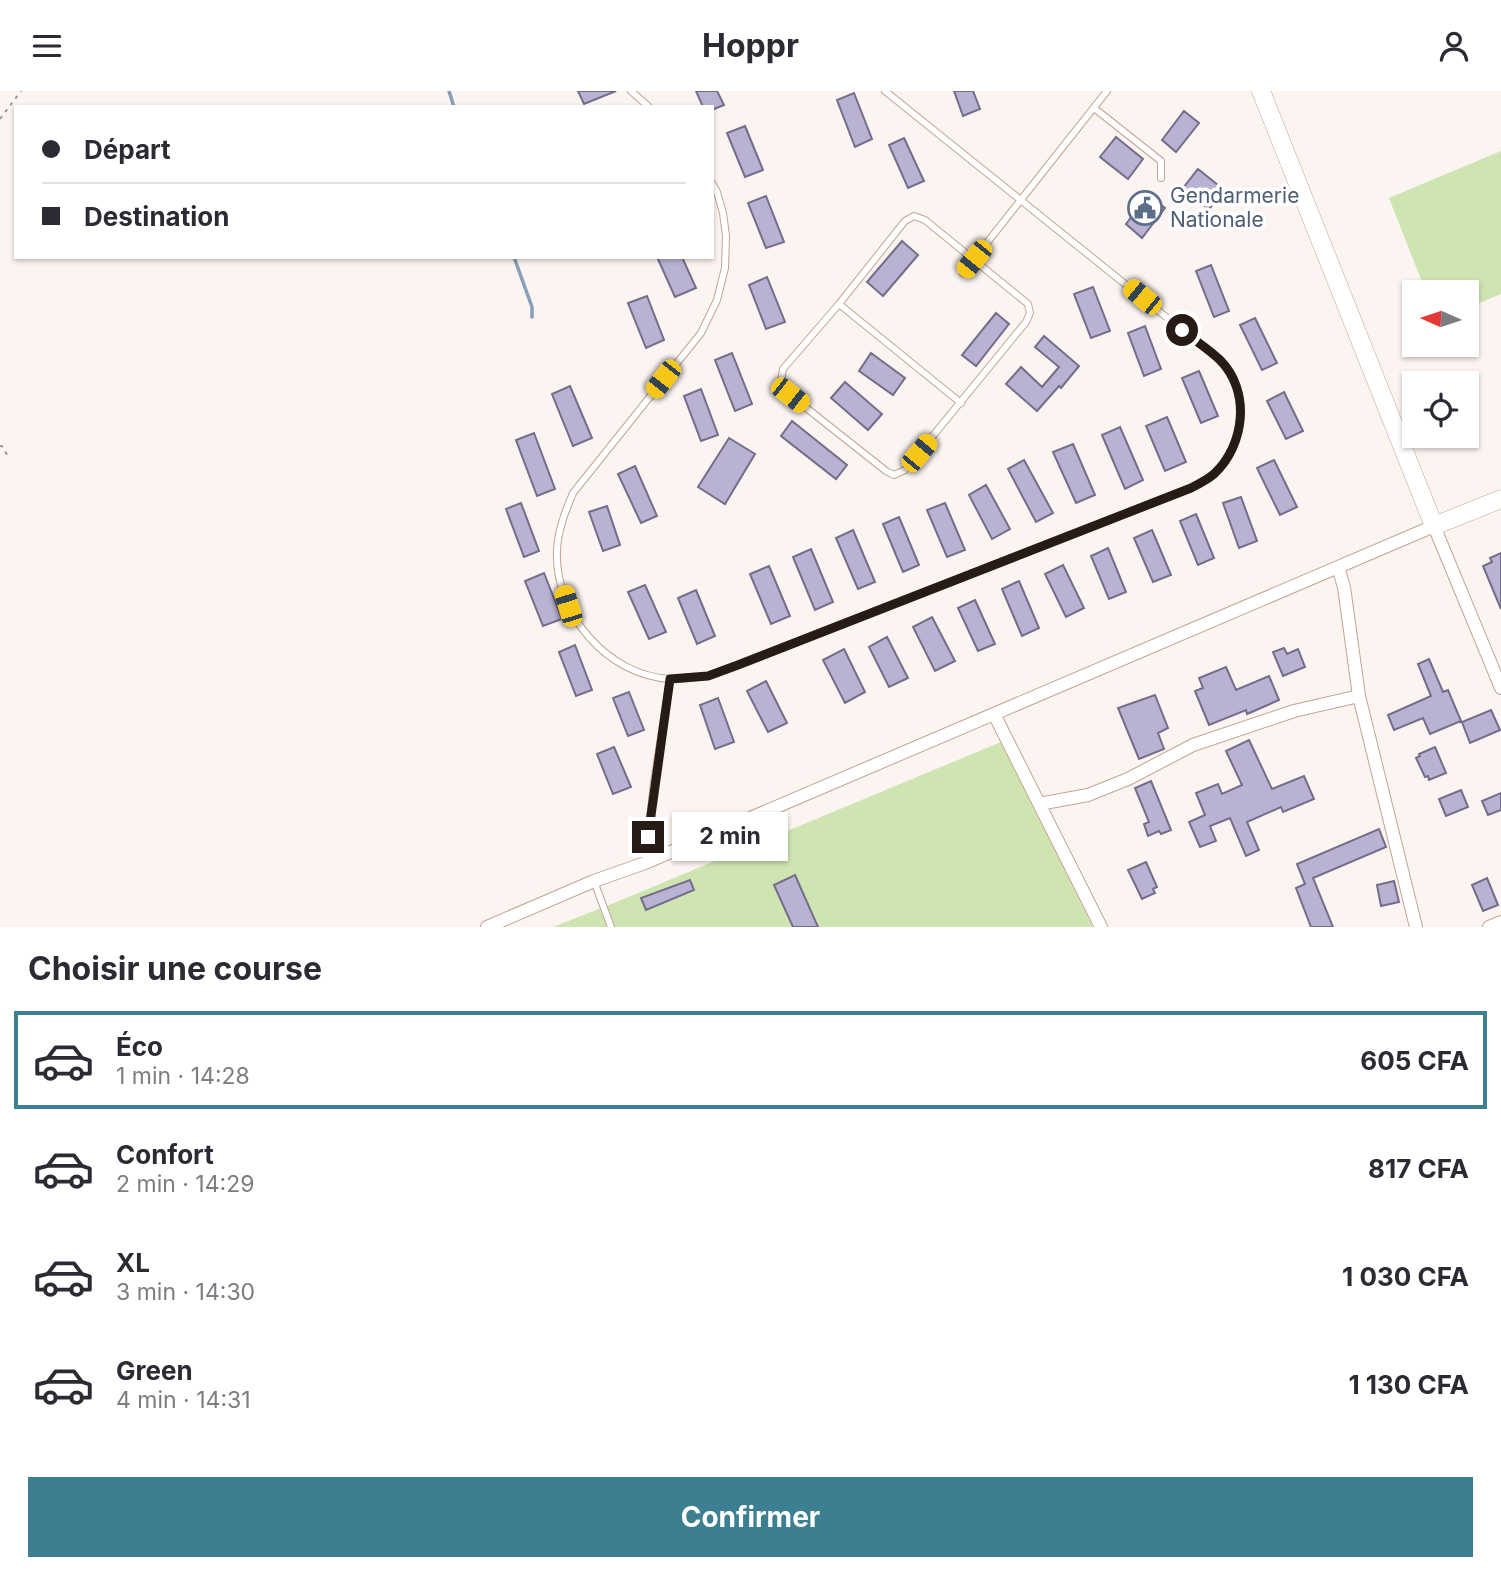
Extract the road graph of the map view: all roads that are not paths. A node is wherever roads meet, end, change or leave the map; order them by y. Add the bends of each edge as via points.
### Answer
1 (631, 91) edge
2 (885, 91) edge
3 (1107, 91) edge
4 (1263, 91) edge
5 (647, 105) edge
6 (1094, 108) junction
7 (1161, 178) dead end
8 (714, 188) edge
9 (1022, 200) junction
10 (974, 259) junction
11 (963, 273) dead end
12 (839, 304) junction
13 (961, 403) junction
14 (1501, 499) edge
15 (1434, 526) junction
16 (1338, 567) junction
17 (670, 679) junction
18 (1501, 686) edge
19 (1359, 696) junction
20 (994, 714) junction
21 (1039, 804) junction
22 (645, 863) junction
23 (594, 881) junction
24 (1501, 922) edge
25 (487, 927) edge
26 (611, 927) edge
27 (1101, 927) edge
28 (1416, 927) edge
29 (1489, 927) edge

1 - 5 lane
2 - 9 lane
3 - 6 lane
4 - 15 street
6 - 7 lane via 1161,161
6 - 9 lane
8 - 17 lane via 726,236 717,300 701,333 573,493 557,551 568,606 586,635 604,653 631,669
9 - 10 lane
9 - 17 lane via 1222,362 1240,401 1238,436 1231,453 1214,474 1191,488 708,676
10 - 11 lane
10 - 12 lane via 914,216 905,221
10 - 13 lane via 1028,304 1030,313
12 - 13 lane
12 - 13 lane via 783,369 781,381 790,395 894,475 905,470
14 - 15 street
15 - 16 street
15 - 18 street
16 - 19 street
16 - 20 street
17 - 22 lane
19 - 21 street via 1294,711 1193,745 1088,795
19 - 28 street
20 - 21 street
20 - 22 street
21 - 27 street
22 - 23 street
23 - 25 street
23 - 26 lane
24 - 29 street

